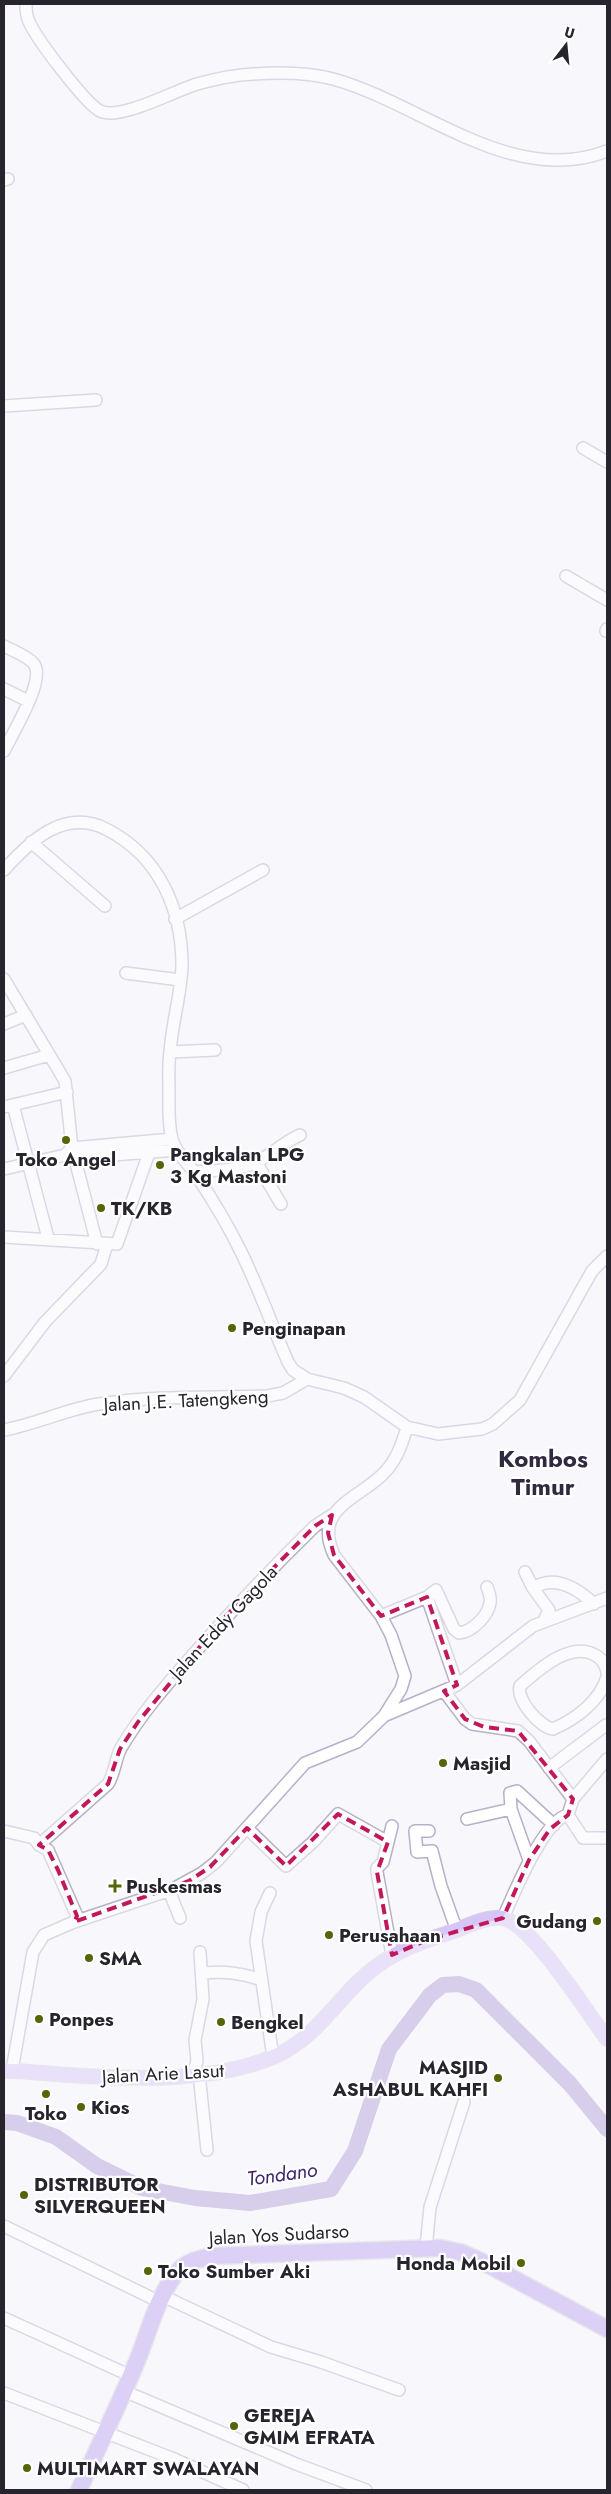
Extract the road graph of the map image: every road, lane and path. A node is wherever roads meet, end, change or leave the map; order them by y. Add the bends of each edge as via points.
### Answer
1 (26, 4) edge
2 (607, 151) edge
3 (96, 400) dead end
4 (4, 406) edge
5 (583, 448) dead end
6 (607, 462) edge
7 (566, 576) dead end
8 (607, 600) edge
9 (4, 646) edge
10 (4, 689) edge
11 (28, 700) junction
12 (7, 735) edge
13 (4, 751) edge
14 (31, 842) junction
15 (4, 870) edge
16 (263, 870) dead end
17 (104, 906) dead end
18 (175, 919) junction
19 (126, 973) dead end
20 (4, 980) edge
21 (180, 980) junction
22 (26, 1015) junction
23 (4, 1024) edge
24 (215, 1050) dead end
25 (170, 1052) junction
26 (49, 1056) junction
27 (4, 1068) edge
28 (67, 1092) junction
29 (8, 1106) edge
30 (300, 1135) dead end
31 (172, 1138) junction
32 (119, 1149) junction
33 (177, 1150) junction
34 (149, 1152) junction
35 (70, 1154) junction
36 (27, 1162) junction
37 (256, 1162) junction
38 (4, 1168) edge
39 (194, 1172) junction
40 (281, 1204) dead end
41 (4, 1237) edge
42 (48, 1238) junction
43 (102, 1244) junction
44 (607, 1256) edge
45 (4, 1376) edge
46 (307, 1379) junction
47 (408, 1427) junction
48 (4, 1430) edge
49 (332, 1515) junction
50 (525, 1572) dead end
51 (487, 1587) dead end
52 (533, 1588) junction
53 (427, 1597) junction
54 (607, 1598) edge
55 (594, 1604) junction
56 (381, 1616) junction
57 (544, 1621) junction
58 (607, 1669) edge
59 (457, 1686) junction
60 (402, 1689) junction
61 (444, 1691) junction
62 (410, 1705) junction
63 (384, 1716) junction
64 (606, 1725) dead end
65 (607, 1759) edge
66 (548, 1768) junction
67 (573, 1799) junction
68 (511, 1809) junction
69 (568, 1815) junction
70 (467, 1819) dead end
71 (554, 1825) junction
72 (392, 1826) dead end
73 (247, 1828) junction
74 (4, 1831) edge
75 (429, 1831) dead end
76 (607, 1838) edge
77 (388, 1842) junction
78 (39, 1845) junction
79 (529, 1860) junction
80 (173, 1889) junction
81 (270, 1893) dead end
82 (180, 1918) dead end
83 (503, 1918) junction
84 (74, 1922) junction
85 (457, 1930) junction
86 (200, 1952) dead end
87 (392, 1955) junction
88 (203, 1973) junction
89 (262, 1980) junction
90 (607, 2039) edge
91 (273, 2057) junction
92 (8, 2070) edge
93 (196, 2074) junction
94 (464, 2102) dead end
95 (207, 2150) dead end
96 (4, 2226) edge
97 (426, 2248) junction
98 (162, 2299) junction
99 (4, 2318) edge
100 (607, 2329) edge
101 (131, 2376) junction
102 (399, 2390) dead end
103 (124, 2391) junction
104 (4, 2393) edge
105 (105, 2434) junction
106 (79, 2490) edge
107 (243, 2490) edge
108 (366, 2490) edge

1 - 2 street via 28,20 44,45 92,104 105,112 119,112 198,84 235,76 305,74 333,79 525,158 561,161 590,158
3 - 4 street
5 - 6 street
7 - 8 street
9 - 11 street via 35,665 37,683
10 - 11 street
11 - 12 street
12 - 13 street
14 - 15 street
14 - 17 street
14 - 18 street via 57,825 78,821 116,834 159,876 169,891
16 - 18 street
18 - 21 street via 181,952
19 - 21 street
20 - 22 street
21 - 25 street
22 - 23 street
22 - 26 street
24 - 25 street
25 - 31 street via 169,1119
26 - 27 street
26 - 28 street via 65,1081
28 - 29 street
28 - 35 street
29 - 36 street
30 - 37 street
31 - 32 street
31 - 33 street
32 - 34 street
32 - 35 street
33 - 34 street
33 - 39 street
34 - 43 street via 117,1244
35 - 36 street
35 - 43 street
36 - 38 street
36 - 42 street
37 - 39 street via 242,1168
37 - 40 street
39 - 46 street via 238,1245 288,1362
41 - 42 street
42 - 43 street
43 - 45 street via 101,1264 45,1322
44 - 47 street via 592,1271 520,1400 497,1421 482,1429 458,1433 438,1434
46 - 47 street via 344,1388 364,1397
46 - 48 street, Jalan J.E. Tatengkeng via 283,1393 267,1396 85,1406 30,1425
47 - 49 street, Jalan Eddy Gagola via 400,1450 384,1474
49 - 56 street via 328,1533 334,1555
49 - 78 street, Jalan Eddy Gagola via 315,1526 221,1621 165,1685 120,1750 108,1784
50 - 52 street
51 - 53 street via 490,1604 487,1612 471,1630 459,1633 454,1629 436,1590
52 - 55 street via 554,1581 581,1592
52 - 57 street via 549,1610
53 - 56 street
53 - 59 street
54 - 55 street
55 - 57 street
56 - 60 street via 403,1664
57 - 59 street via 519,1635
58 - 58 street via 604,1686 591,1704 553,1728 543,1724 519,1693 520,1686 533,1675 569,1653 588,1652 597,1656
59 - 61 street
60 - 62 street
60 - 63 street
61 - 62 street
61 - 66 street via 472,1724 518,1730
62 - 63 street
63 - 73 street via 357,1742 305,1763
64 - 66 street
65 - 67 street
66 - 67 street
67 - 69 street
68 - 70 street
68 - 71 street via 510,1793 515,1790
68 - 79 street
69 - 71 street
69 - 76 street via 583,1838
71 - 79 street
72 - 77 street
73 - 77 street via 286,1866 338,1814
73 - 80 street via 210,1867
74 - 78 street via 34,1838
75 - 85 street via 415,1831 417,1852 432,1851
77 - 87 street via 377,1872
78 - 84 street via 48,1850 58,1870 77,1916
79 - 83 street
80 - 82 street via 170,1893
80 - 84 street
81 - 89 street via 261,1912 256,1940
83 - 85 main road, Jalan Arie Lasut
83 - 90 main road via 519,1926 541,1948
84 - 92 street via 44,1935 36,1944
85 - 87 main road, Jalan Arie Lasut
86 - 88 street
87 - 91 main road, Jalan Arie Lasut via 375,1965 309,2036
88 - 89 street via 241,1973
88 - 93 street via 203,2007 195,2040
89 - 91 street
91 - 93 main road, Jalan Arie Lasut via 235,2069
92 - 93 main road, Jalan Arie Lasut via 120,2077
93 - 95 street
94 - 97 street via 430,2207
96 - 98 street
97 - 98 highway, Jalan Yos Sudarso via 212,2256 185,2264
97 - 100 highway, Jalan Yos Sudarso via 460,2252 481,2261
98 - 101 highway, Jalan Yos Sudarso
98 - 102 street via 271,2347
99 - 101 street
101 - 103 highway, Jalan Yos Sudarso
103 - 105 highway, Jalan Yos Sudarso
103 - 108 street
104 - 105 street
105 - 106 highway, Jalan Yos Sudarso
105 - 107 street via 174,2459

